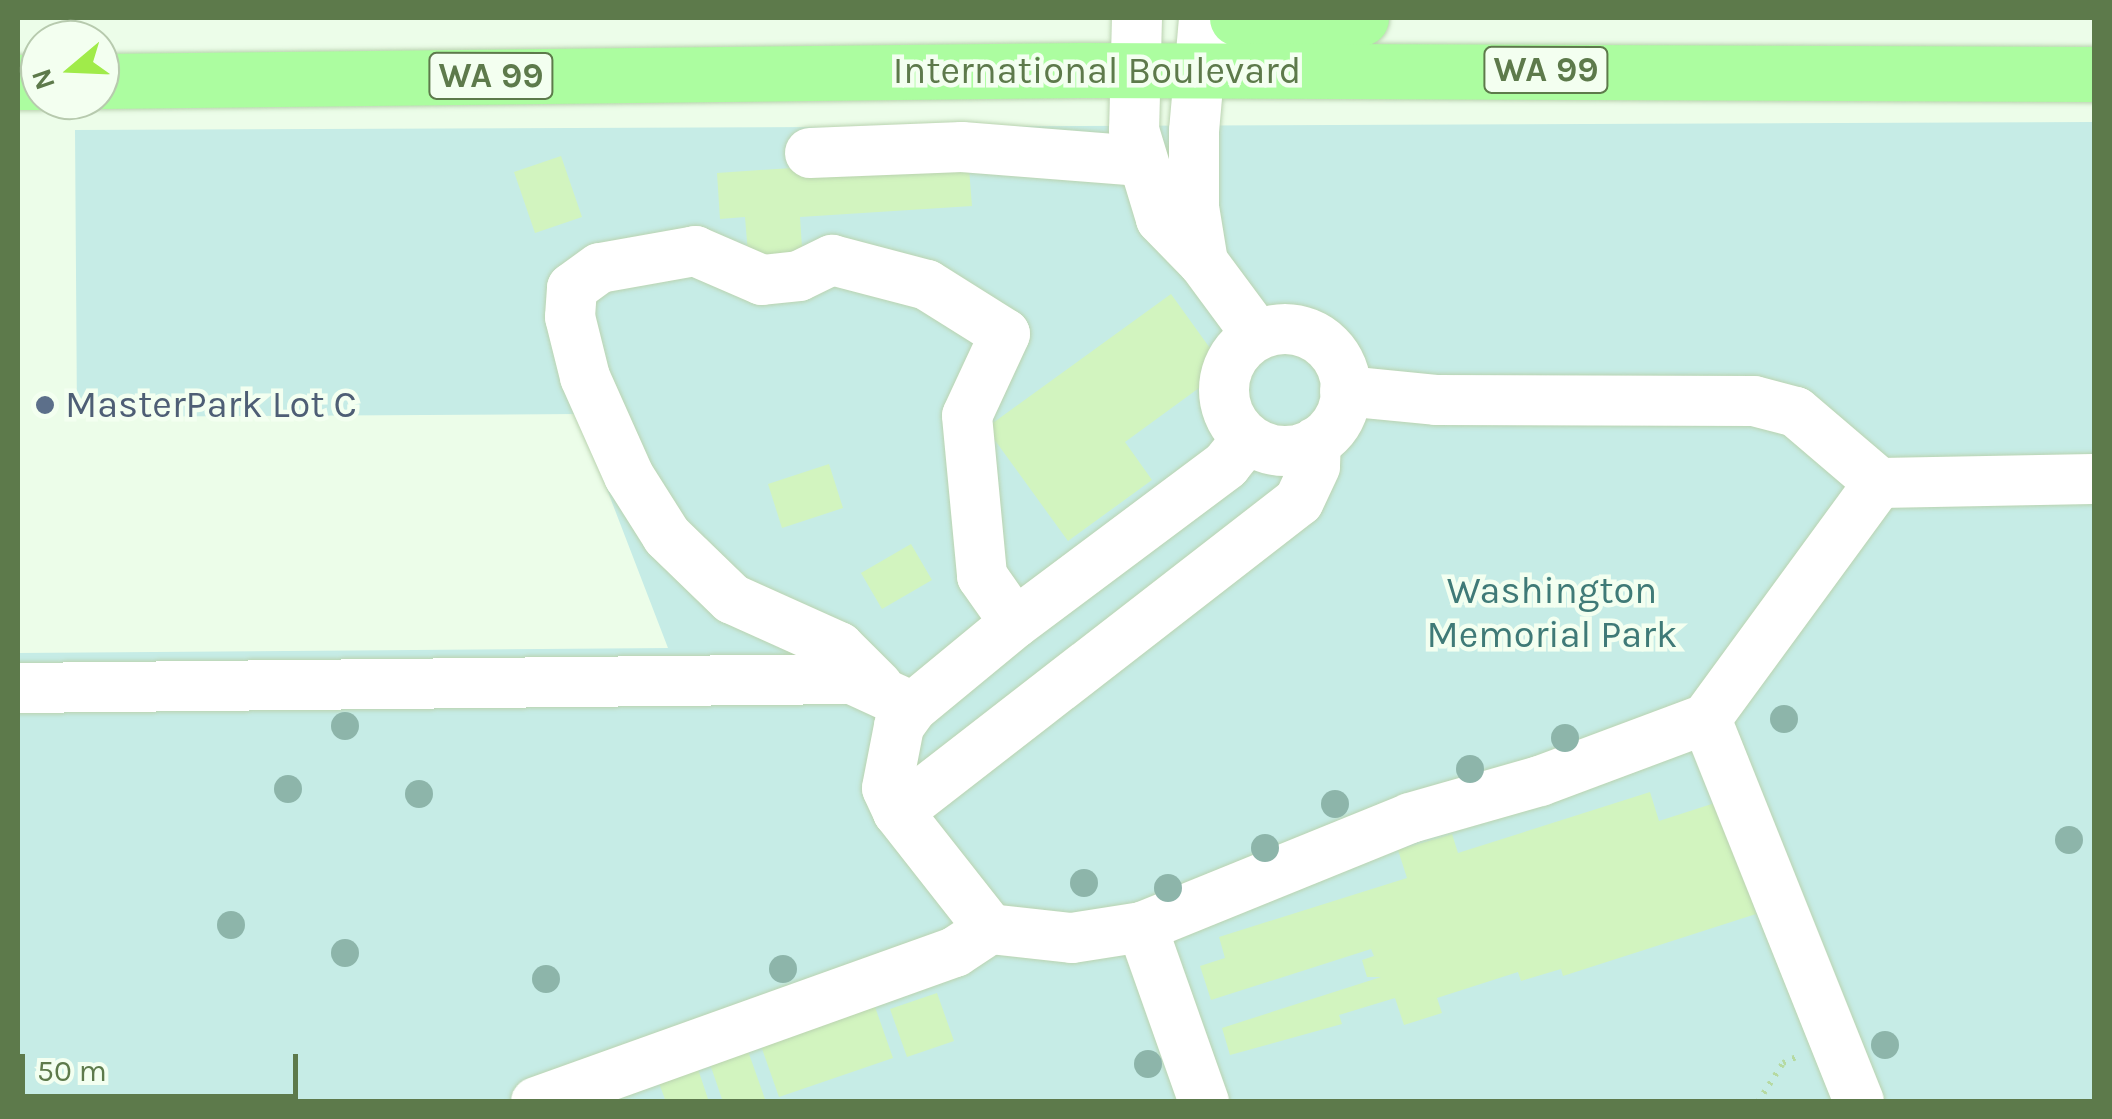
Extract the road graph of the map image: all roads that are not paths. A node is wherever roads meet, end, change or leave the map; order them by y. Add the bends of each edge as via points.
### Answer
1 (1204, 18) edge
2 (1236, 18) edge
3 (1361, 18) edge
4 (1137, 44) edge
5 (1199, 72) junction
6 (2094, 74) edge
7 (120, 80) edge
8 (810, 152) dead end
9 (1142, 161) junction
10 (1203, 262) junction
11 (1257, 335) junction
12 (1345, 391) junction
13 (1248, 439) junction
14 (1316, 442) junction
15 (2094, 479) edge
16 (1879, 483) junction
17 (1015, 623) junction
18 (18, 688) edge
19 (896, 696) junction
20 (1706, 719) junction
21 (898, 812) junction
22 (1142, 926) junction
23 (990, 929) junction
24 (536, 1102) edge
25 (1204, 1102) edge
26 (1859, 1102) edge

1 - 5 lane
2 - 3 main road, International Boulevard
4 - 5 main road, International Boulevard / WA 99
4 - 7 main road, International Boulevard / WA 99
4 - 9 lane via 1134,130
5 - 6 main road, International Boulevard / WA 99
5 - 10 lane via 1194,208
8 - 9 lane via 962,147
9 - 10 lane via 1161,219
10 - 11 lane
11 - 12 lane via 1275,329 1313,336 1340,363
11 - 13 lane via 1230,362 1224,382 1234,423
12 - 14 lane via 1339,419
12 - 16 lane via 1436,400 1754,400 1796,412
13 - 14 lane via 1287,451
13 - 17 lane via 1226,465
14 - 21 lane via 1315,466 1299,500
15 - 16 lane
16 - 20 lane
17 - 19 lane
17 - 19 lane via 982,576 966,416 1005,334 928,286 832,260 799,276 762,280 695,251 600,268 572,288 570,317 585,377 629,476 667,536 732,599 839,646
18 - 19 lane via 852,679
19 - 21 lane via 899,726 886,769
20 - 22 lane via 1540,780 1410,818
20 - 26 lane
21 - 23 lane
22 - 23 lane via 1072,938
22 - 25 lane
23 - 24 lane via 955,952

